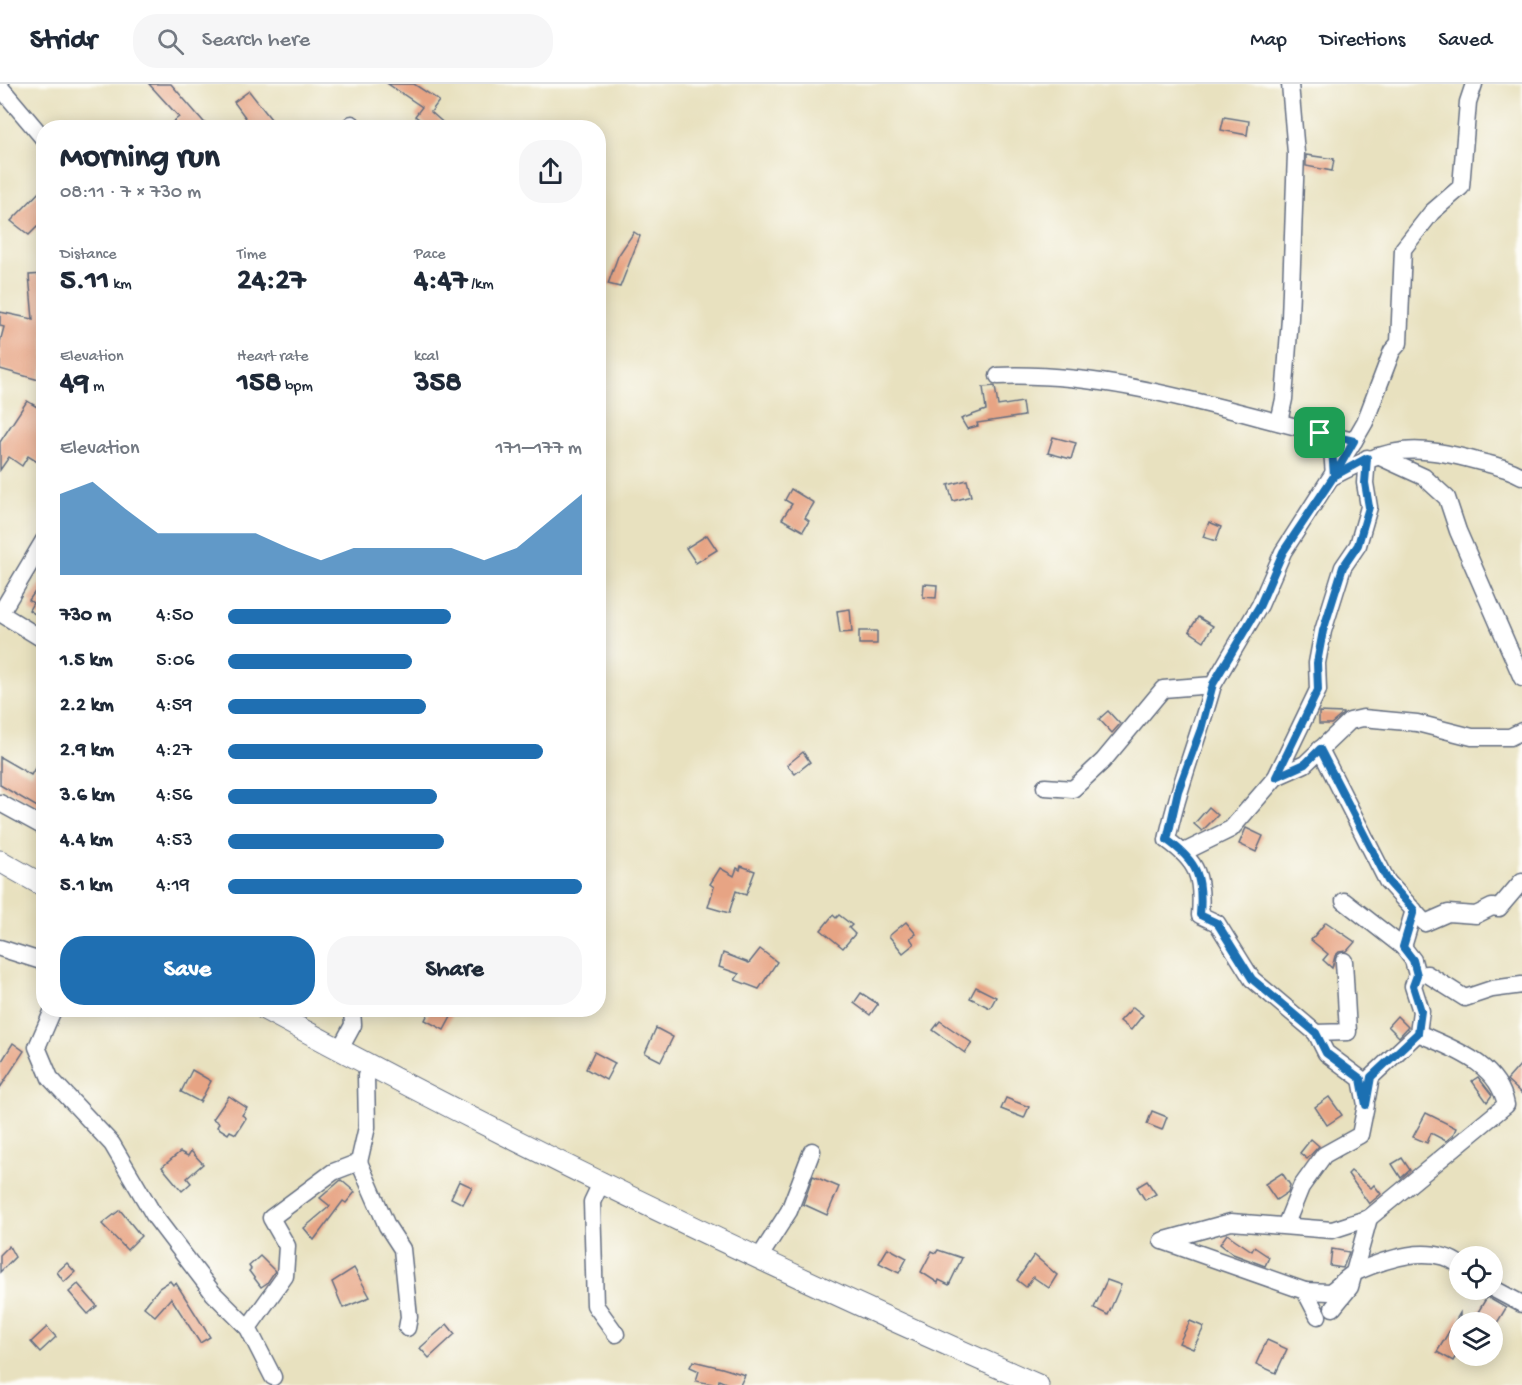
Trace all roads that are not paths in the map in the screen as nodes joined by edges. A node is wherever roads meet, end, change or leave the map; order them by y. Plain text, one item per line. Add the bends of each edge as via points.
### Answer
1 (1290, 84) edge
2 (1474, 84) edge
3 (0, 87) edge
4 (36, 130) edge
5 (998, 376) dead end
6 (1279, 422) junction
7 (1320, 433) junction
8 (1354, 441) junction
9 (1373, 457) junction
10 (1334, 476) junction
11 (1522, 476) edge
12 (36, 553) edge
13 (0, 614) edge
14 (36, 635) edge
15 (1522, 678) edge
16 (1213, 684) junction
17 (1522, 731) edge
18 (1320, 749) junction
19 (1276, 777) junction
20 (1045, 787) dead end
21 (0, 803) edge
22 (36, 823) edge
23 (1184, 852) junction
24 (0, 861) edge
25 (36, 881) edge
26 (1522, 881) edge
27 (1344, 901) dead end
28 (1414, 910) junction
29 (1403, 947) junction
30 (0, 948) edge
31 (36, 959) edge
32 (1344, 961) dead end
33 (1417, 975) junction
34 (1522, 986) edge
35 (50, 1017) edge
36 (279, 1017) edge
37 (352, 1017) edge
38 (1316, 1033) junction
39 (1418, 1033) junction
40 (340, 1049) junction
41 (372, 1065) junction
42 (1366, 1105) junction
43 (812, 1151) dead end
44 (359, 1162) junction
45 (602, 1181) junction
46 (1369, 1218) junction
47 (1286, 1224) junction
48 (759, 1258) junction
49 (1449, 1259) edge
50 (1353, 1273) junction
51 (1305, 1291) junction
52 (1503, 1294) edge
53 (1522, 1304) edge
54 (1333, 1308) dead end
55 (1318, 1316) dead end
56 (248, 1328) junction
57 (407, 1328) dead end
58 (616, 1334) dead end
59 (273, 1377) dead end
60 (1038, 1385) edge

1 - 6 street via 1296,153 1290,318
2 - 8 street via 1468,102 1461,187 1432,212 1403,249 1399,343 1392,351
3 - 4 street
5 - 6 street via 1039,374 1141,390
6 - 7 street
7 - 8 street
7 - 10 street via 1332,449
8 - 10 street
9 - 10 street
9 - 11 street via 1412,448 1445,452
9 - 15 street via 1424,477 1447,498
9 - 19 street via 1365,483 1369,507 1358,545 1343,567 1323,631 1317,663 1318,690
10 - 16 street via 1283,552 1260,605
12 - 13 street
13 - 14 street
16 - 20 street via 1163,689 1104,761 1073,789
16 - 23 street via 1178,791 1167,840
17 - 18 street via 1510,737 1472,737 1433,725 1363,718 1350,721
18 - 19 street via 1305,764
18 - 28 street via 1388,881
19 - 23 street via 1231,829
21 - 22 street
23 - 38 street via 1189,855 1202,888 1200,915 1217,923 1252,979
24 - 25 main road
26 - 28 street via 1499,908 1476,915 1448,913 1425,923
27 - 29 street
28 - 29 street
29 - 33 street via 1413,960
30 - 31 street
32 - 38 street via 1348,1032
33 - 34 street via 1427,974 1465,998 1492,989
33 - 39 street via 1413,986 1421,1011
35 - 56 street via 37,1047 50,1078 112,1144 154,1217 213,1293
36 - 40 main road
37 - 40 street via 353,1024
38 - 42 street via 1326,1053 1361,1079
39 - 42 street via 1371,1077
39 - 46 street via 1477,1060 1503,1090 1506,1105
40 - 41 main road
41 - 44 street via 366,1076 367,1127
41 - 45 main road
42 - 47 street via 1360,1134 1324,1155 1301,1187
43 - 48 street via 789,1211
44 - 56 street via 333,1172 271,1218 287,1246 285,1276
44 - 57 street via 387,1227 402,1249
45 - 48 main road
45 - 58 street via 592,1202 595,1305
46 - 47 street via 1332,1230
46 - 50 street
47 - 51 street via 1230,1222 1162,1240
48 - 60 main road
49 - 50 street via 1411,1253
50 - 51 street via 1330,1292
50 - 54 street via 1350,1287
51 - 55 street
52 - 53 street
56 - 59 street

